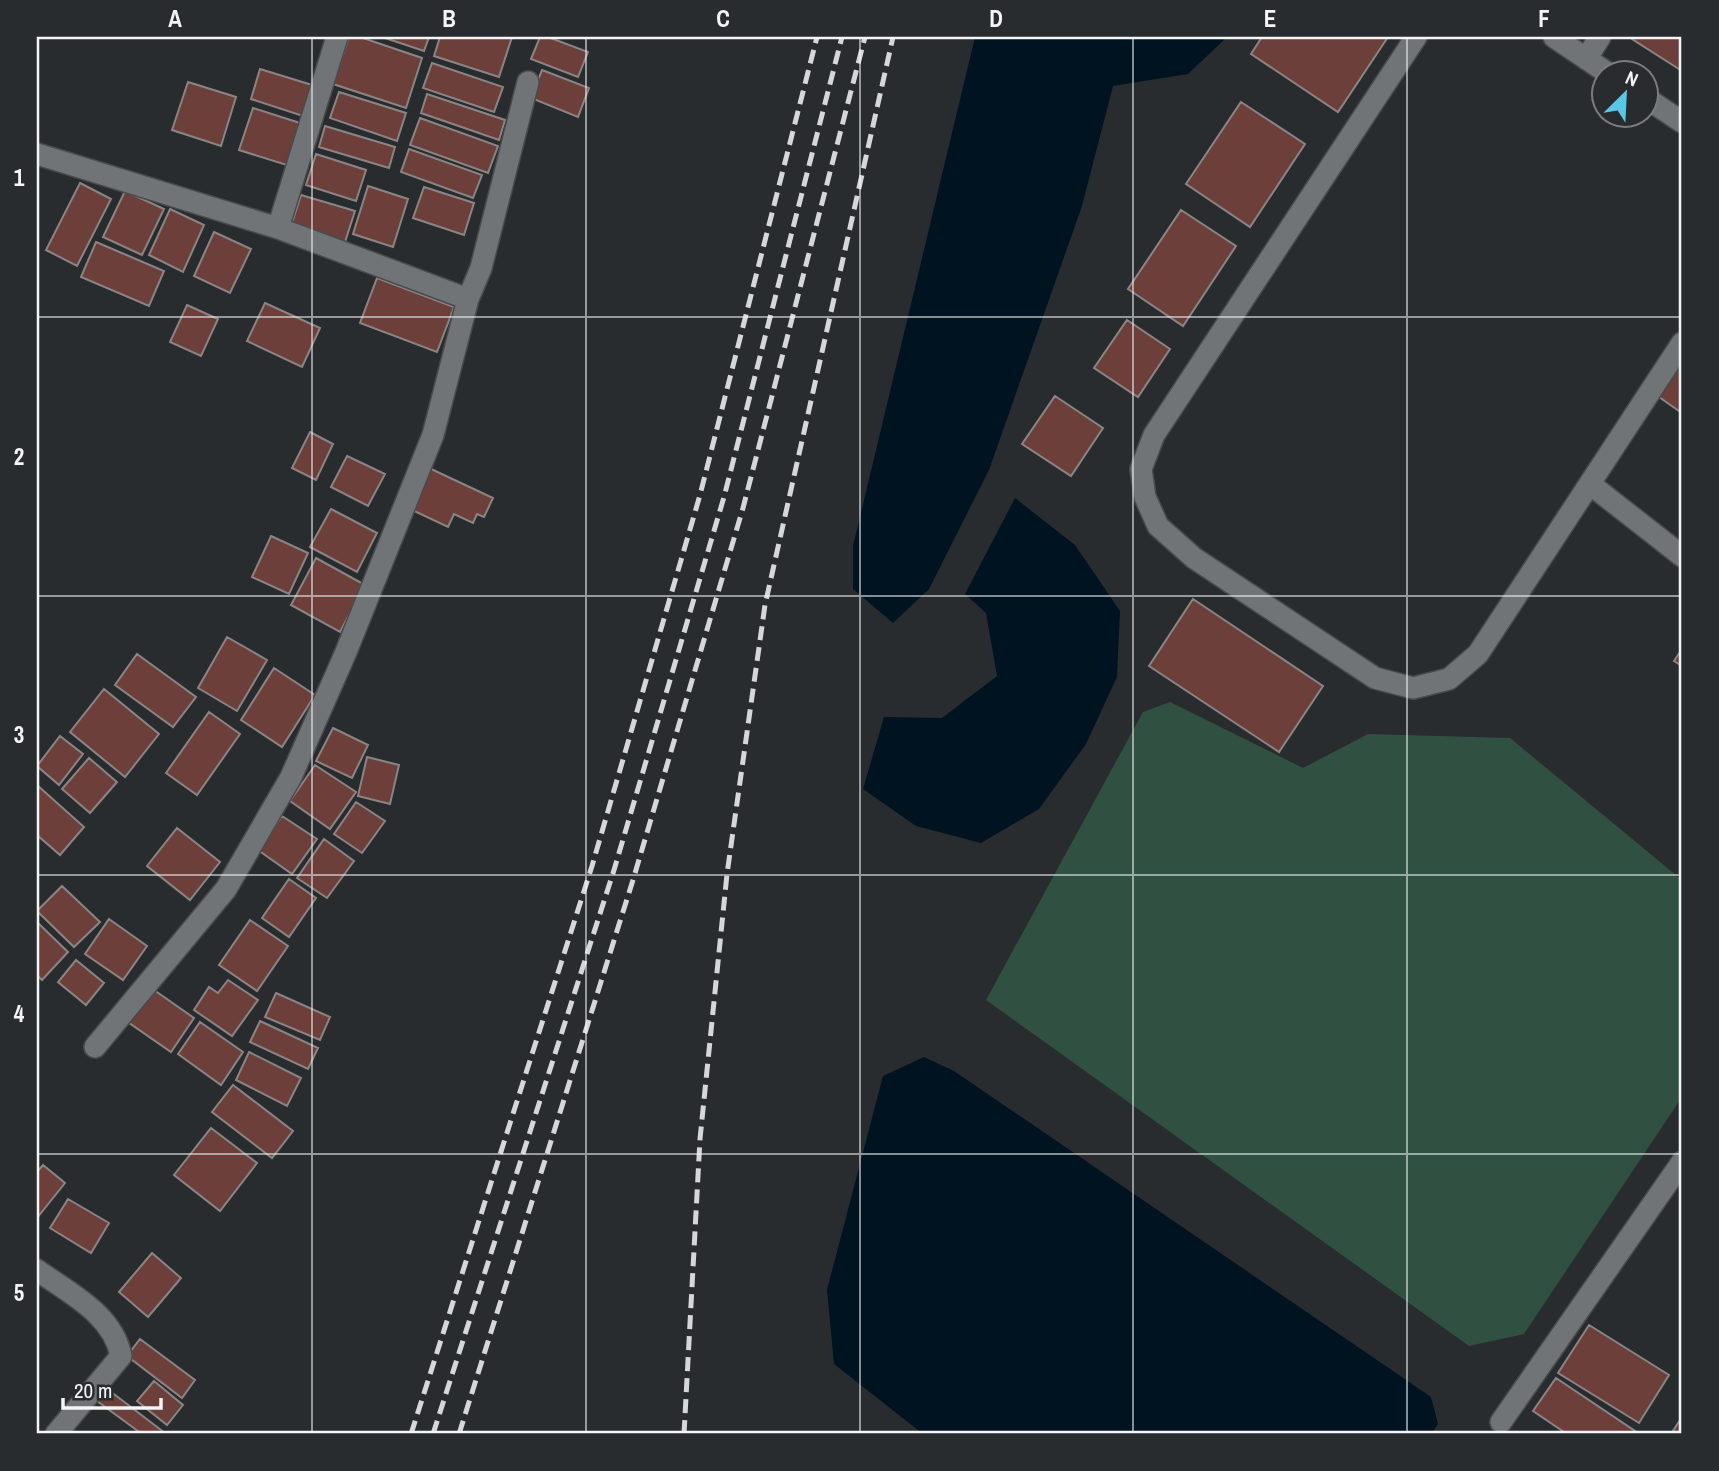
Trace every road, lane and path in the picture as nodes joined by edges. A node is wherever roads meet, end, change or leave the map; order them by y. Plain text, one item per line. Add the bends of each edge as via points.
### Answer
1 (337, 37) edge
2 (1416, 37) edge
3 (1554, 37) edge
4 (1600, 37) edge
5 (1586, 59) junction
6 (1590, 62) edge
7 (528, 82) dead end
8 (1660, 107) edge
9 (1682, 122) edge
10 (37, 154) edge
11 (278, 228) junction
12 (468, 299) junction
13 (1682, 342) edge
14 (1590, 484) junction
15 (1682, 556) edge
16 (95, 1047) dead end
17 (1682, 1162) edge
18 (37, 1270) edge
19 (1501, 1422) dead end
20 (56, 1434) edge

1 - 11 street
2 - 14 street via 1154,435 1141,469 1145,497 1158,526 1194,558 1375,678 1413,688 1449,679 1478,654
3 - 5 street
4 - 5 street
5 - 6 street
7 - 12 street via 481,268
8 - 9 street
10 - 11 street
11 - 12 street
12 - 16 street via 433,435 291,777 226,889
13 - 14 street
14 - 15 street
17 - 19 street
18 - 20 street via 101,1317 117,1336 121,1356

